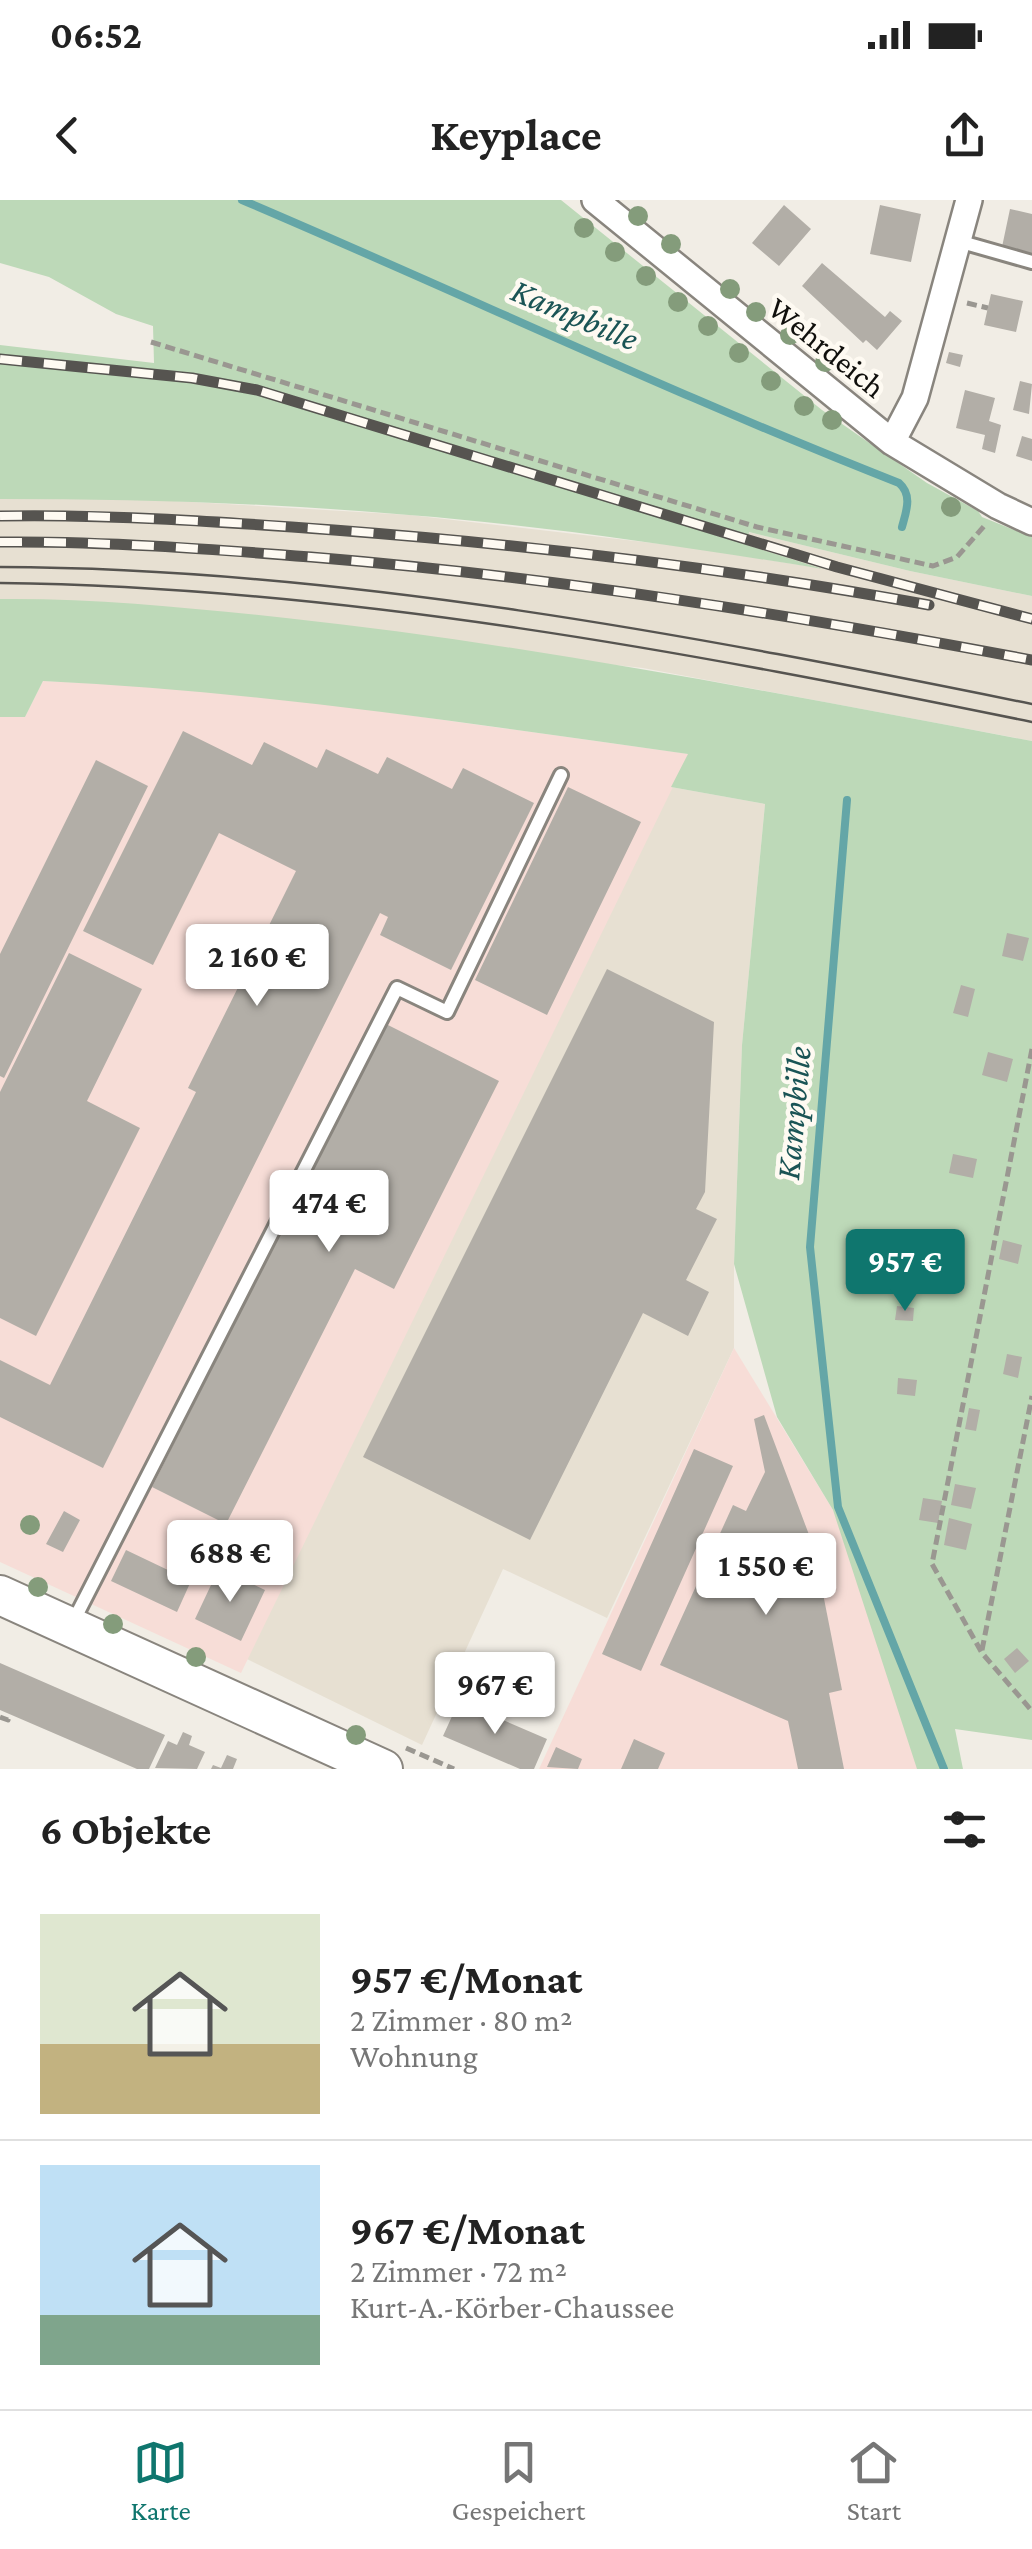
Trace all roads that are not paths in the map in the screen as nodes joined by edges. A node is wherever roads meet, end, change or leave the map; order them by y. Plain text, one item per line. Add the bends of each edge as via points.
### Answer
1 (596, 200) edge
2 (969, 200) edge
3 (958, 241) junction
4 (1032, 262) edge
5 (892, 442) junction
6 (1032, 522) edge
7 (561, 775) dead end
8 (0, 1595) edge
9 (70, 1628) junction
10 (383, 1769) edge

1 - 5 street, Wehrdeich
2 - 3 street
3 - 4 lane
3 - 5 street via 915,398
5 - 6 street, Wehrdeich
7 - 9 lane via 447,1012 397,988
8 - 9 main road
9 - 10 main road

